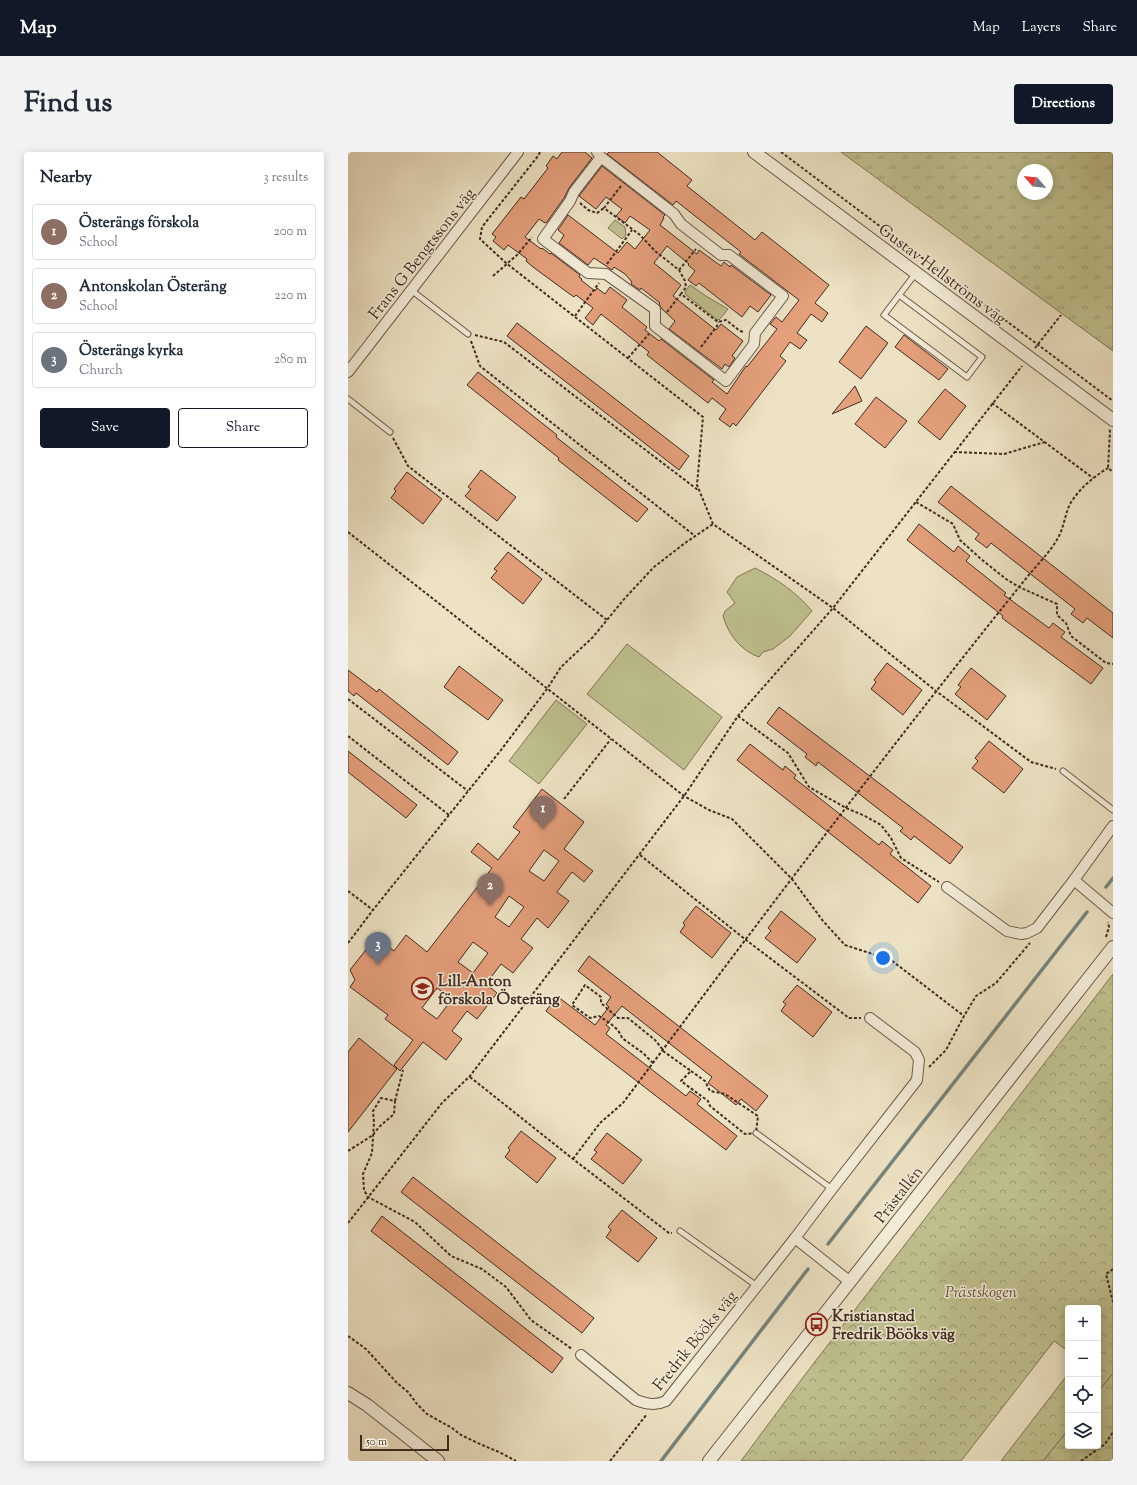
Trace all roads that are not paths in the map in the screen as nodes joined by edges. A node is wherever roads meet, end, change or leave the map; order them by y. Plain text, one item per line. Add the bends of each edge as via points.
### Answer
1 (518, 152) edge
2 (754, 152) edge
3 (599, 154) edge
4 (916, 273) junction
5 (411, 290) junction
6 (899, 295) junction
7 (468, 334) road end
8 (348, 372) edge
9 (348, 399) edge
10 (1109, 424) edge
11 (390, 432) road end
12 (1063, 771) road end
13 (1113, 810) edge
14 (1113, 826) edge
15 (1074, 880) junction
16 (947, 886) road end
17 (1111, 917) edge
18 (1109, 943) edge
19 (870, 1018) road end
20 (756, 1133) road end
21 (832, 1189) junction
22 (680, 1231) road end
23 (796, 1238) junction
24 (850, 1281) junction
25 (757, 1286) junction
26 (581, 1355) road end
27 (348, 1393) edge
28 (438, 1461) edge
29 (709, 1461) edge

1 - 5 street, Frans G Bengtssons väg
2 - 4 street, Gustav Hellströms väg
3 - 3 street via 674,214 681,224 703,241 721,254 729,255 783,296 755,333 754,344 726,381 655,326 655,310 606,274 588,273 543,238
4 - 6 lane
4 - 10 street, Gustav Hellströms väg via 1029,358
5 - 7 lane
5 - 8 street, Frans G Bengtssons väg
6 - 6 lane via 884,315 967,377 982,357
9 - 11 lane
12 - 13 lane
14 - 15 street
15 - 16 street via 1037,928 1021,934 1007,931
15 - 17 street
18 - 24 street, Prästallén
19 - 21 street, Fredrik Bööks väg via 915,1052 919,1060 917,1080
20 - 21 lane
21 - 23 street, Fredrik Bööks väg
22 - 25 lane
23 - 24 street
23 - 25 street, Fredrik Bööks väg
24 - 29 street, Prästallén
25 - 26 street, Fredrik Bööks väg via 666,1401 645,1404 636,1400
27 - 28 street

